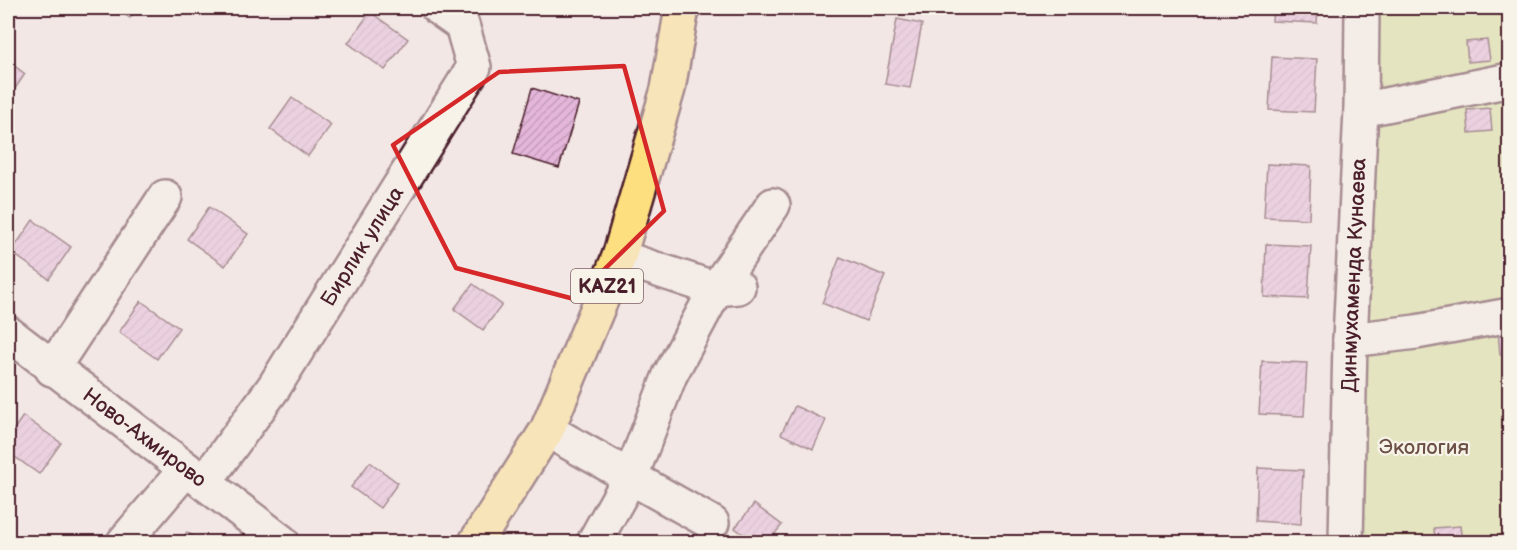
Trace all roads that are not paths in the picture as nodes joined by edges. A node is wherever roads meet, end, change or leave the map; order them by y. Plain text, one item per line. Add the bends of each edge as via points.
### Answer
1 (438, 8) edge
2 (682, 8) edge
3 (1362, 8) edge
4 (1509, 81) edge
5 (1361, 110) junction
6 (165, 197) dead end
7 (772, 205) dead end
8 (619, 257) junction
9 (730, 288) junction
10 (1509, 315) edge
11 (8, 333) edge
12 (1350, 340) junction
13 (52, 369) junction
14 (547, 430) junction
15 (195, 476) junction
16 (631, 476) junction
17 (712, 523) dead end
18 (124, 543) edge
19 (282, 543) edge
20 (476, 543) edge
21 (594, 543) edge
22 (1346, 543) edge

1 - 15 street, Бирлик улица via 462,25 474,68 274,387
2 - 8 highway, KAZ21 via 668,89
3 - 5 street, Динмухаменда Кунаева
4 - 5 street
5 - 12 street, Динмухаменда Кунаева
6 - 13 street
7 - 9 street
8 - 9 street
8 - 14 highway, KAZ21
9 - 16 street via 670,375
10 - 12 street
11 - 13 street, Ново-Ахмирово
12 - 22 street, Динмухаменда Кунаева
13 - 15 street, Ново-Ахмирово
14 - 16 street
14 - 20 highway, KAZ21
15 - 18 street, Бирлик улица
15 - 19 street, Ново-Ахмирово
16 - 17 street
16 - 21 street

